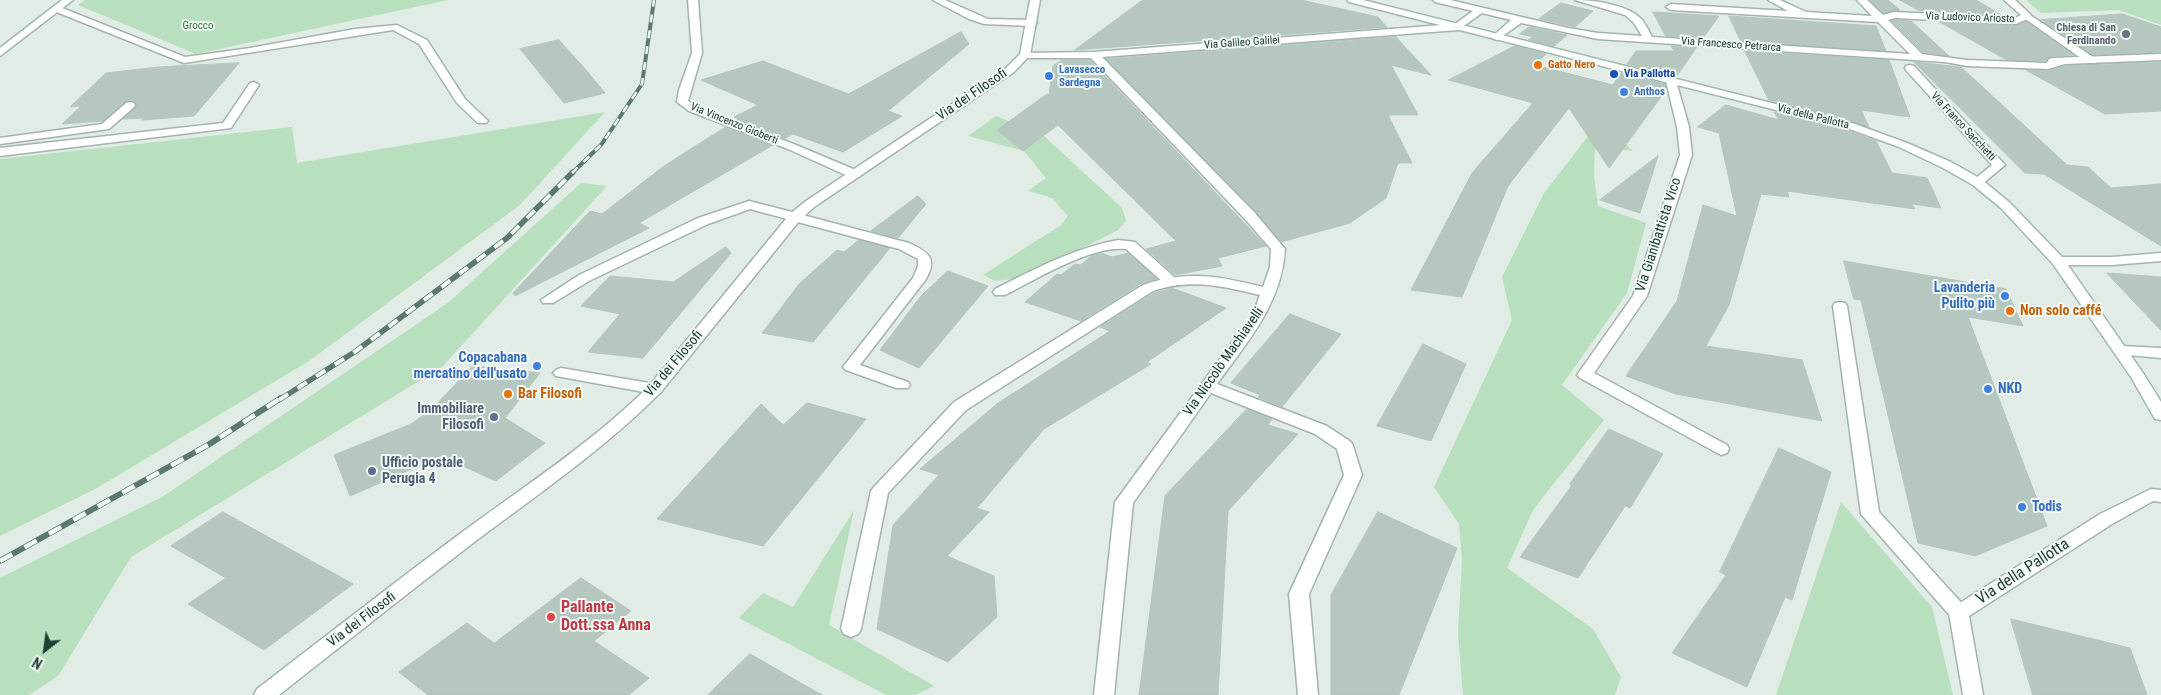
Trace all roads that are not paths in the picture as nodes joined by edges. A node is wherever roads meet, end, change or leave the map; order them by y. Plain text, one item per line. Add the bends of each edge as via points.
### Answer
1 (68, 0) edge
2 (693, 0) edge
3 (938, 0) edge
4 (1035, 0) edge
5 (1352, 0) edge
6 (1438, 0) edge
7 (1580, 0) edge
8 (1773, 0) edge
9 (1862, 0) edge
10 (1998, 0) edge
11 (2012, 3) edge
12 (1670, 8) dead end
13 (57, 9) junction
14 (1481, 10) junction
15 (1804, 15) junction
16 (2026, 16) junction
17 (1519, 19) junction
18 (1880, 19) junction
19 (1032, 23) junction
20 (1458, 27) junction
21 (1498, 37) junction
22 (1649, 40) junction
23 (0, 53) edge
24 (1094, 54) junction
25 (1025, 56) junction
26 (2161, 57) edge
27 (1920, 58) junction
28 (2092, 62) junction
29 (1910, 68) dead end
30 (1671, 81) junction
31 (254, 85) dead end
32 (130, 104) dead end
33 (482, 121) dead end
34 (0, 141) edge
35 (0, 152) edge
36 (854, 174) junction
37 (1977, 182) junction
38 (795, 217) junction
39 (2161, 257) edge
40 (2058, 260) junction
41 (1169, 280) junction
42 (1000, 292) dead end
43 (1268, 293) junction
44 (548, 300) dead end
45 (1840, 306) dead end
46 (2121, 351) junction
47 (2161, 353) edge
48 (561, 373) dead end
49 (902, 385) dead end
50 (1208, 386) junction
51 (655, 389) junction
52 (2161, 415) edge
53 (1721, 448) dead end
54 (2161, 496) edge
55 (1959, 613) junction
56 (851, 629) dead end
57 (264, 695) edge
58 (1104, 695) edge
59 (1308, 695) edge
60 (1973, 695) edge

1 - 13 street
2 - 36 street, Via Vincenzo Gioberti via 696,53 682,102
3 - 19 street via 987,22
4 - 19 street
5 - 20 street, Via della Pallotta
6 - 14 street, Via Francesco Petrarca
7 - 22 street via 1628,13 1638,21
8 - 15 street
9 - 18 street
10 - 11 street, Via Ludovico Ariosto
11 - 16 street, Via Ludovico Ariosto
12 - 15 street, Via Ludovico Ariosto
13 - 23 street
13 - 33 street via 184,60 394,27 423,42 461,101
14 - 17 street, Via Francesco Petrarca
14 - 20 street
15 - 18 street, Via Ludovico Ariosto
16 - 18 street, Via Ludovico Ariosto via 2016,21 1894,15
16 - 28 street
17 - 21 street
17 - 22 street, Via Francesco Petrarca via 1584,34
18 - 27 street
19 - 25 street
20 - 21 street, Via della Pallotta
20 - 24 street, Via Galileo Galilei
21 - 30 street, Via della Pallotta
22 - 27 street, Via Francesco Petrarca
24 - 25 street, Via Galileo Galilei
24 - 43 street, Via Niccolò Machiavelli via 1278,249 1277,267
25 - 36 street, Via dei Filosofi via 1010,70
26 - 28 street, Via Francesco Petrarca
27 - 28 street, Via Francesco Petrarca via 2048,66 2061,62
29 - 37 street, Via Franco Sacchetti via 1999,165
30 - 37 street, Via della Pallotta via 1851,126 1912,149
30 - 53 street, Via Gianibattista Vico via 1683,127 1686,155 1640,296 1585,375
31 - 35 street via 227,126
32 - 34 street via 106,127
36 - 38 street, Via dei Filosofi
37 - 40 street, Via della Pallotta via 2005,205
38 - 44 street via 749,205 703,221 584,278
38 - 49 street via 904,246 919,251 925,259 925,269 919,278 851,367
38 - 51 street, Via dei Filosofi
39 - 40 street via 2112,262
40 - 46 street, Via della Pallotta
41 - 42 street via 1130,244 1124,243 1089,250
41 - 43 street via 1198,277
41 - 56 street via 1148,288 960,406 880,491
43 - 50 street, Via Niccolò Machiavelli via 1260,314
45 - 55 street via 1870,514
46 - 47 street
46 - 52 street, Via della Pallotta
48 - 51 street
50 - 58 street, Via Niccolò Machiavelli via 1124,502
50 - 59 street via 1321,430 1345,446 1353,475 1300,594
51 - 57 street, Via dei Filosofi via 599,440
54 - 55 street, Via della Pallotta via 2151,495 2106,519
55 - 60 street

